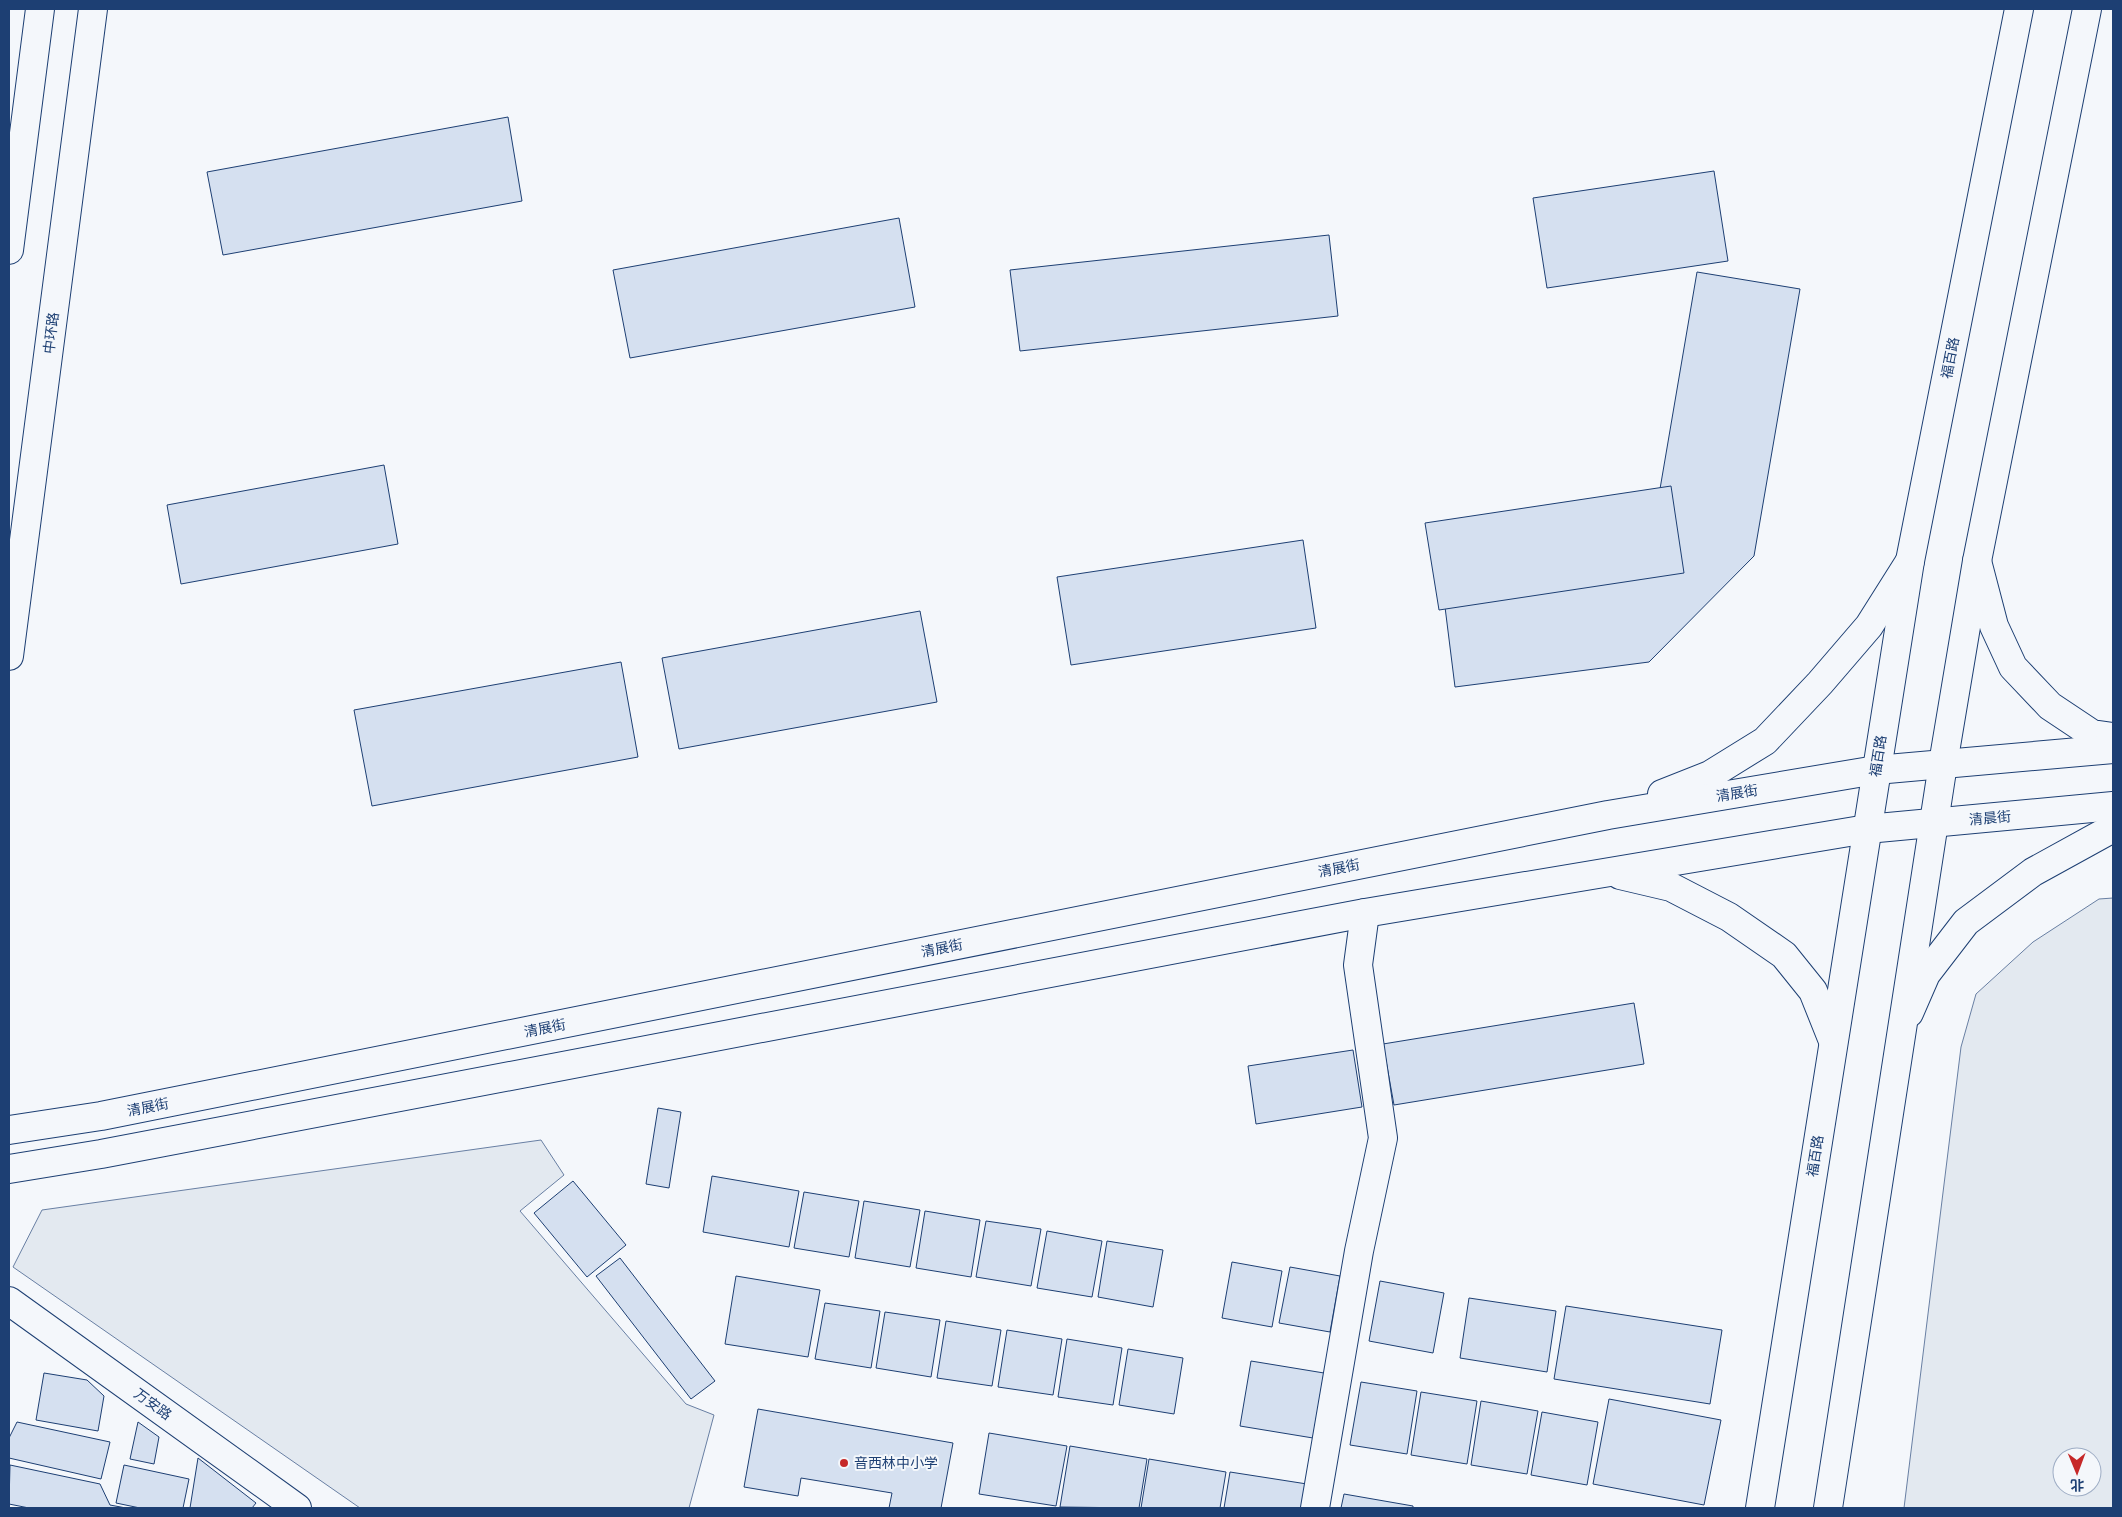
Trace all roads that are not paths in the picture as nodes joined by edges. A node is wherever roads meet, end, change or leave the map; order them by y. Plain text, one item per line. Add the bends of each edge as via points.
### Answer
1 (40, 9) edge
2 (93, 9) edge
3 (2019, 9) edge
4 (2087, 9) edge
5 (9, 250) edge
6 (1910, 561) junction
7 (1977, 561) junction
8 (9, 656) edge
9 (2113, 737) edge
10 (2113, 749) edge
11 (1943, 764) junction
12 (1876, 770) junction
13 (2113, 806) edge
14 (1608, 815) junction
15 (1935, 823) junction
16 (2113, 828) edge
17 (1867, 829) junction
18 (1607, 872) junction
19 (1365, 913) junction
20 (1903, 1025) junction
21 (1833, 1041) junction
22 (9, 1130) edge
23 (9, 1169) edge
24 (9, 1301) edge
25 (297, 1508) edge
26 (1315, 1508) edge
27 (1760, 1508) edge
28 (1828, 1508) edge

1 - 5 street
2 - 8 street, 中环路
3 - 6 street, 福百路
4 - 7 street
6 - 12 street, 福百路
6 - 14 street via 1869,626 1766,741 1710,776
7 - 9 street via 1994,626 2013,667 2050,706 2092,734
7 - 11 street
10 - 11 street
11 - 12 street
11 - 15 street
12 - 14 street, 清展街
12 - 17 street, 福百路
13 - 15 street, 清晨街
14 - 22 street, 清展街 via 111,1114
15 - 17 street, 清晨街
15 - 20 street
16 - 20 street via 2033,872 1966,922 1926,974
17 - 18 street
17 - 21 street, 福百路
18 - 19 street
18 - 21 street via 1671,887 1728,917 1784,955 1813,991
19 - 23 street
19 - 26 street via 1358,965 1383,1138 1359,1252
20 - 28 street
21 - 27 street, 福百路
24 - 25 street, 万安路

